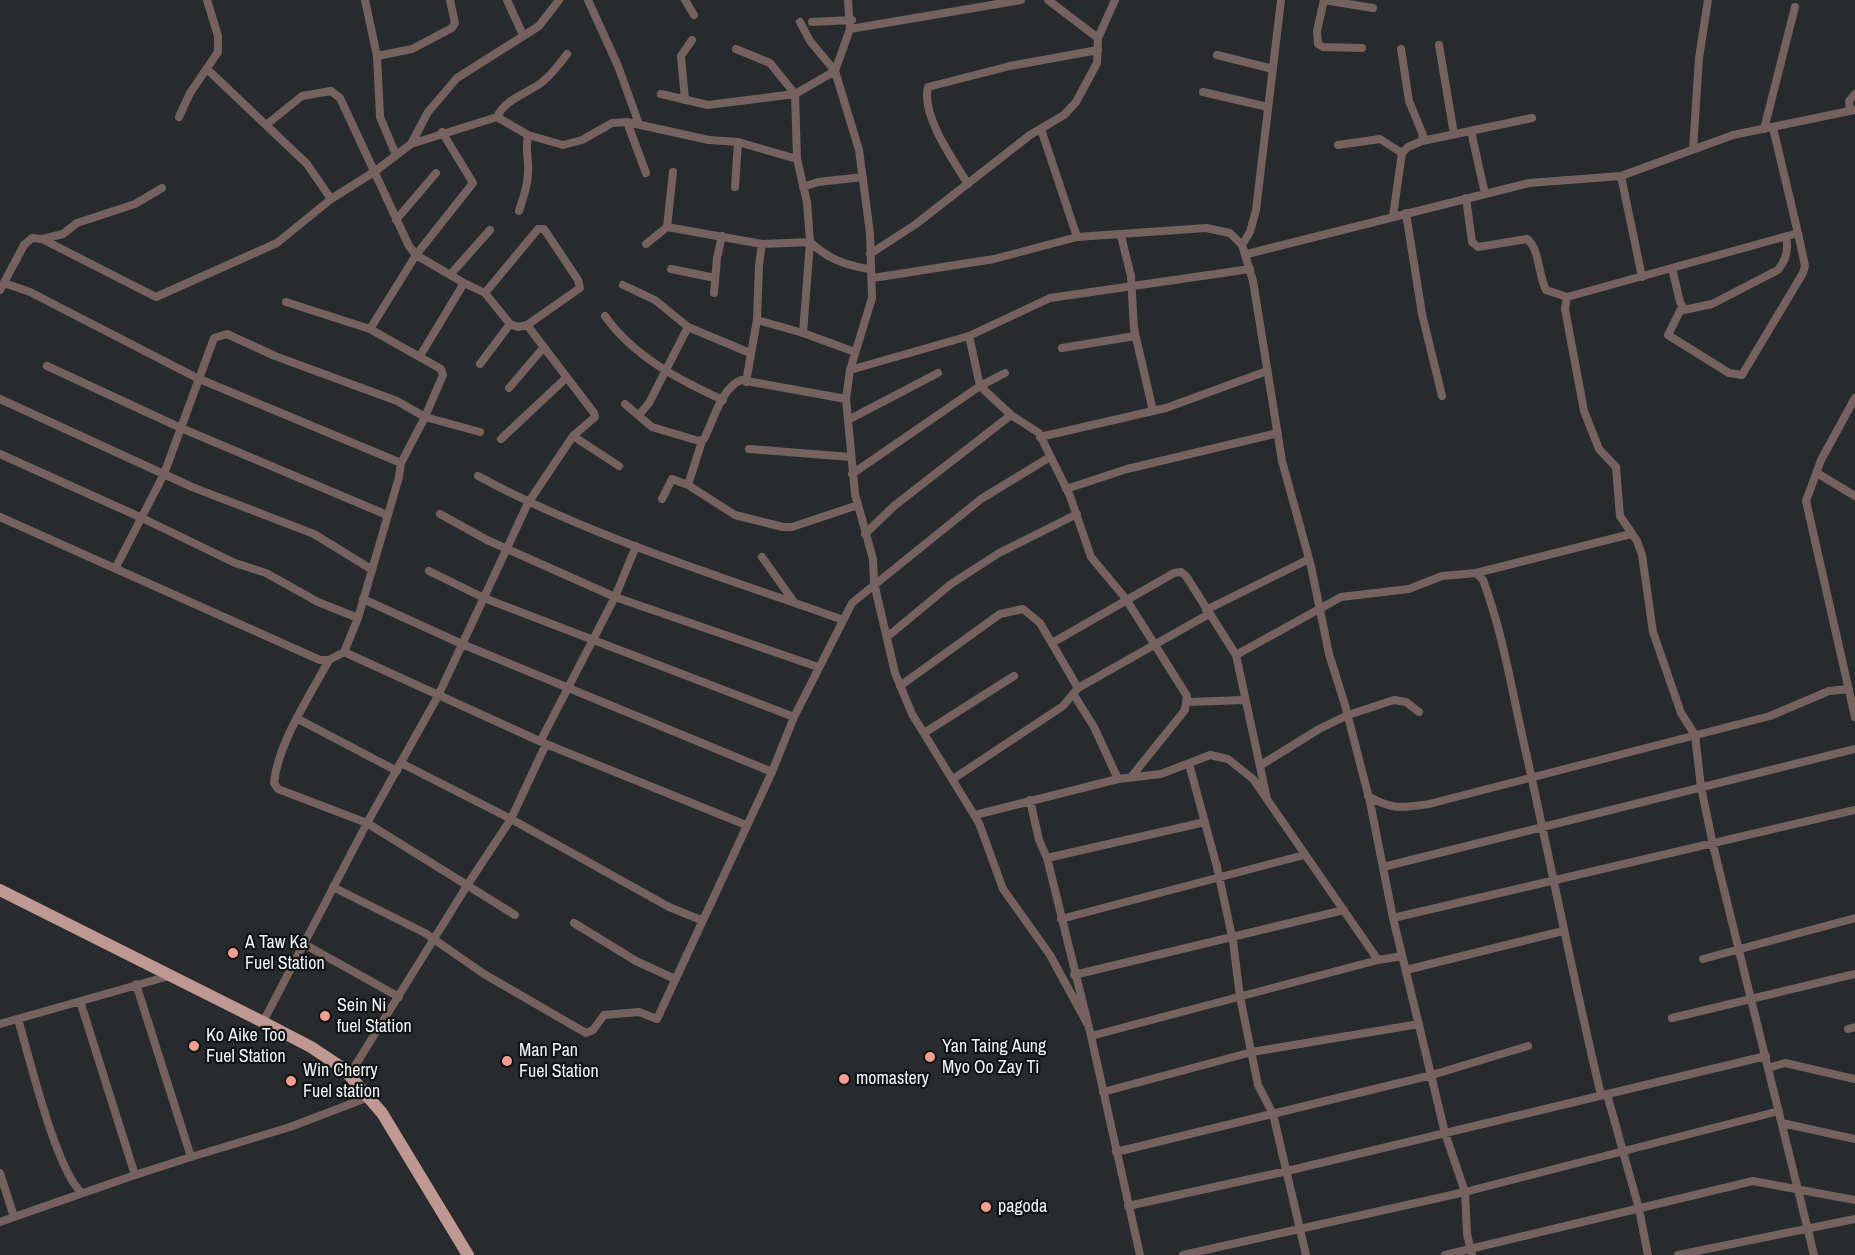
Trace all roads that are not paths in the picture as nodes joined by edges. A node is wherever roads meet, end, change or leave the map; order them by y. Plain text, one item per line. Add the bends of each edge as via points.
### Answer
1 (207, 0) edge
2 (365, 0) edge
3 (450, 0) edge
4 (507, 0) edge
5 (559, 0) edge
6 (588, 0) edge
7 (685, 0) edge
8 (1021, 0) edge
9 (1048, 0) edge
10 (1115, 0) edge
11 (1281, 0) edge
12 (1324, 0) edge
13 (1708, 0) edge
14 (849, 1) edge
15 (1795, 7) dead end
16 (1373, 8) dead end
17 (694, 15) dead end
18 (800, 22) dead end
19 (812, 22) dead end
20 (851, 24) junction
21 (523, 35) junction
22 (1098, 38) junction
23 (692, 40) dead end
24 (1439, 45) dead end
25 (1362, 48) dead end
26 (736, 49) dead end
27 (1401, 49) dead end
28 (1098, 50) junction
29 (567, 54) dead end
30 (1217, 55) dead end
31 (377, 56) junction
32 (208, 69) junction
33 (1273, 69) junction
34 (835, 71) junction
35 (1203, 92) dead end
36 (661, 94) dead end
37 (795, 94) junction
38 (1855, 94) edge
39 (685, 100) junction
40 (1268, 107) junction
41 (1852, 110) edge
42 (178, 117) dead end
43 (497, 117) junction
44 (1532, 118) dead end
45 (627, 122) junction
46 (639, 124) junction
47 (266, 125) junction
48 (1769, 128) junction
49 (1041, 129) junction
50 (1472, 130) junction
51 (442, 132) junction
52 (1454, 134) junction
53 (528, 135) junction
54 (1422, 141) junction
55 (738, 142) junction
56 (411, 144) junction
57 (1338, 145) dead end
58 (1693, 149) junction
59 (1402, 153) junction
60 (396, 155) junction
61 (797, 159) junction
62 (374, 172) junction
63 (673, 172) dead end
64 (436, 173) dead end
65 (646, 173) dead end
66 (1622, 176) junction
67 (863, 177) junction
68 (968, 184) junction
69 (735, 187) dead end
70 (803, 187) junction
71 (162, 188) dead end
72 (1485, 194) junction
73 (1466, 198) junction
74 (331, 199) junction
75 (519, 211) dead end
76 (1406, 213) junction
77 (1393, 216) junction
78 (396, 220) junction
79 (667, 226) junction
80 (490, 230) dead end
81 (1798, 233) junction
82 (722, 236) junction
83 (1121, 236) junction
84 (1077, 237) junction
85 (1786, 238) junction
86 (42, 239) junction
87 (810, 242) junction
88 (646, 244) dead end
89 (762, 244) junction
90 (1242, 245) junction
91 (870, 254) junction
92 (1247, 254) junction
93 (416, 255) junction
94 (1672, 268) junction
95 (671, 269) dead end
96 (869, 269) junction
97 (1250, 269) junction
98 (450, 276) junction
99 (1642, 277) junction
100 (715, 278) junction
101 (873, 278) junction
102 (464, 283) junction
103 (623, 285) dead end
104 (2, 286) edge
105 (1132, 286) junction
106 (485, 293) junction
107 (714, 293) dead end
108 (1567, 297) junction
109 (286, 302) dead end
110 (1682, 307) junction
111 (605, 316) dead end
112 (757, 320) junction
113 (510, 324) junction
114 (527, 326) junction
115 (688, 327) junction
116 (370, 329) junction
117 (803, 333) junction
118 (969, 336) junction
119 (1136, 336) junction
120 (544, 347) junction
121 (1062, 348) dead end
122 (855, 352) junction
123 (750, 353) junction
124 (420, 356) junction
125 (480, 364) dead end
126 (47, 366) dead end
127 (665, 370) junction
128 (850, 370) junction
129 (1268, 371) junction
130 (938, 373) dead end
131 (1005, 373) dead end
132 (197, 378) junction
133 (566, 378) junction
134 (746, 382) junction
135 (980, 386) junction
136 (508, 388) dead end
137 (1442, 396) dead end
138 (1855, 398) edge
139 (0, 399) edge
140 (846, 399) junction
141 (723, 400) junction
142 (625, 404) dead end
143 (1153, 411) junction
144 (639, 415) junction
145 (1011, 415) junction
146 (425, 417) junction
147 (848, 420) junction
148 (181, 428) junction
149 (480, 432) dead end
150 (1278, 433) junction
151 (573, 436) junction
152 (1041, 437) junction
153 (501, 439) dead end
154 (702, 441) junction
155 (749, 449) dead end
156 (0, 454) edge
157 (851, 457) junction
158 (1050, 457) junction
159 (401, 463) junction
160 (619, 466) dead end
161 (1817, 473) junction
162 (164, 474) junction
163 (852, 474) junction
164 (478, 476) dead end
165 (688, 485) junction
166 (1066, 489) junction
167 (1855, 496) edge
168 (662, 499) dead end
169 (528, 503) junction
170 (858, 505) junction
171 (440, 514) dead end
172 (1077, 514) junction
173 (387, 515) junction
174 (0, 517) edge
175 (142, 518) junction
176 (865, 534) junction
177 (1631, 534) junction
178 (636, 546) junction
179 (508, 549) junction
180 (762, 557) dead end
181 (1309, 559) junction
182 (116, 567) junction
183 (371, 569) junction
184 (429, 571) dead end
185 (1476, 573) junction
186 (874, 583) junction
187 (615, 597) junction
188 (484, 598) junction
189 (363, 599) junction
190 (1126, 599) junction
191 (794, 603) junction
192 (1319, 610) junction
193 (1208, 612) junction
194 (358, 618) junction
195 (843, 620) junction
196 (886, 637) junction
197 (593, 639) junction
198 (1052, 643) junction
199 (1154, 643) junction
200 (462, 644) junction
201 (344, 652) junction
202 (1236, 655) junction
203 (329, 660) junction
204 (818, 667) junction
205 (1014, 676) dead end
206 (900, 686) junction
207 (568, 687) junction
208 (1849, 689) junction
209 (1076, 692) junction
210 (438, 696) junction
211 (1245, 700) junction
212 (1853, 701) edge
213 (1188, 702) junction
214 (1419, 712) dead end
215 (1348, 715) junction
216 (794, 717) junction
217 (1855, 717) edge
218 (298, 718) junction
219 (924, 733) junction
220 (1695, 735) junction
221 (544, 742) junction
222 (1855, 749) edge
223 (1189, 764) junction
224 (1261, 765) junction
225 (399, 767) junction
226 (772, 772) junction
227 (1131, 777) junction
228 (1532, 777) junction
229 (953, 778) junction
230 (1118, 779) junction
231 (1701, 787) junction
232 (1368, 796) junction
233 (1030, 800) junction
234 (1268, 802) junction
235 (1855, 810) edge
236 (975, 815) junction
237 (511, 819) junction
238 (1205, 822) junction
239 (367, 824) junction
240 (746, 825) junction
241 (1544, 828) junction
242 (1713, 845) junction
243 (1304, 855) junction
244 (1047, 858) junction
245 (1383, 867) junction
246 (1219, 877) junction
247 (1554, 880) junction
248 (468, 884) junction
249 (333, 886) junction
250 (0, 890) edge
251 (1344, 910) junction
252 (515, 915) dead end
253 (1393, 918) junction
254 (1855, 918) edge
255 (1060, 919) junction
256 (701, 921) junction
257 (574, 923) dead end
258 (1563, 931) junction
259 (1232, 937) junction
260 (435, 940) junction
261 (304, 944) junction
262 (1739, 949) junction
263 (1402, 956) junction
264 (1703, 959) dead end
265 (1378, 960) junction
266 (1406, 970) junction
267 (1855, 974) edge
268 (1074, 975) junction
269 (169, 976) junction
270 (675, 979) junction
271 (136, 984) junction
272 (399, 997) junction
273 (1240, 997) junction
274 (1752, 998) junction
275 (80, 1000) junction
276 (1672, 1018) dead end
277 (18, 1019) junction
278 (263, 1022) junction
279 (1087, 1023) junction
280 (0, 1024) edge
281 (1419, 1024) junction
282 (1091, 1036) junction
283 (1528, 1046) dead end
284 (1251, 1052) junction
285 (1766, 1056) junction
286 (1768, 1068) junction
287 (350, 1074) junction
288 (1432, 1076) junction
289 (1855, 1079) edge
290 (1103, 1092) junction
291 (1604, 1095) junction
292 (369, 1097) junction
293 (1779, 1111) junction
294 (1273, 1114) junction
295 (1782, 1123) junction
296 (1445, 1133) junction
297 (1855, 1139) edge
298 (1623, 1150) junction
299 (1116, 1152) junction
300 (191, 1157) junction
301 (1287, 1172) junction
302 (0, 1173) edge
303 (135, 1175) junction
304 (1798, 1191) junction
305 (1465, 1192) junction
306 (82, 1193) junction
307 (1855, 1200) edge
308 (1128, 1206) junction
309 (1639, 1209) junction
310 (14, 1217) junction
311 (1855, 1219) edge
312 (0, 1222) edge
313 (1300, 1229) junction
314 (1808, 1229) junction
315 (1472, 1252) edge
316 (468, 1255) edge
317 (1140, 1255) edge
318 (1183, 1255) edge
319 (1306, 1255) edge
320 (1445, 1255) edge
321 (1648, 1255) edge
322 (1678, 1255) edge
323 (1814, 1255) edge

1 - 32 street via 219,36 218,52
2 - 31 street
3 - 31 street via 455,23 452,28 412,49
4 - 21 street
5 - 21 street via 539,26
6 - 46 street
7 - 17 street
8 - 20 street
9 - 22 street
10 - 22 street
11 - 33 street
12 - 16 street
12 - 25 street via 1318,44
13 - 58 street via 1699,58
14 - 20 street
15 - 48 street
18 - 34 street via 810,42
19 - 20 street
20 - 34 street
21 - 56 street via 457,78 428,112
22 - 28 street
23 - 39 street via 681,56
24 - 52 street
26 - 37 street via 771,63
27 - 54 street via 1409,101
28 - 49 street via 1097,63 1076,102 1064,116
28 - 68 street via 928,87 940,140
29 - 43 street via 540,84 509,102
30 - 33 street
31 - 60 street via 380,117
32 - 42 street
32 - 47 street
33 - 40 street
34 - 37 street
34 - 67 street via 859,150
35 - 40 street
36 - 39 street
37 - 39 street via 708,105
37 - 61 street
38 - 41 street via 1849,101
40 - 90 street via 1256,210
41 - 48 street
43 - 51 street
43 - 53 street
44 - 50 street
45 - 46 street
45 - 53 street via 612,123 582,140 563,145
45 - 65 street
46 - 55 street via 709,140
47 - 62 street via 302,96 331,91 340,98
47 - 74 street via 307,164
48 - 58 street
48 - 81 street
49 - 68 street
49 - 84 street
50 - 52 street
50 - 72 street
51 - 56 street
51 - 93 street via 473,183
52 - 54 street
53 - 75 street via 525,151 529,170
54 - 59 street
55 - 61 street
55 - 69 street
56 - 60 street
57 - 59 street via 1380,139
58 - 66 street
59 - 77 street
60 - 62 street
61 - 70 street
62 - 74 street
62 - 78 street
63 - 79 street
64 - 78 street
66 - 72 street via 1529,183
66 - 99 street
67 - 70 street
67 - 91 street
68 - 91 street
70 - 87 street
71 - 86 street via 135,204
72 - 73 street
73 - 76 street
73 - 108 street via 1472,242 1478,247 1527,239 1533,243 1546,290
74 - 86 street via 277,243 156,297
76 - 77 street
76 - 137 street via 1422,314
77 - 92 street
78 - 93 street
79 - 82 street
79 - 88 street
80 - 98 street
81 - 85 street
81 - 110 street via 1803,273 1742,375 1729,373 1668,335
82 - 89 street
82 - 100 street
83 - 84 street
83 - 90 street via 1206,228 1230,233
83 - 105 street
84 - 101 street via 994,259
85 - 94 street
85 - 110 street via 1784,262 1778,270 1712,304
86 - 104 street via 32,238 24,246
87 - 89 street
87 - 96 street via 823,254 844,264
87 - 117 street
89 - 112 street
90 - 92 street
91 - 96 street
92 - 97 street
93 - 98 street
93 - 116 street
94 - 99 street
94 - 110 street
95 - 100 street
96 - 101 street
97 - 105 street
97 - 129 street
98 - 102 street
99 - 108 street
100 - 107 street
101 - 122 street via 872,298
102 - 106 street
102 - 124 street
103 - 115 street via 655,300
104 - 132 street via 30,292
105 - 118 street via 1050,298
105 - 119 street
106 - 113 street
106 - 114 street via 538,229 544,229 580,288
108 - 177 street via 1565,309 1584,411 1599,449 1616,467 1620,516
109 - 116 street
111 - 127 street via 632,345
112 - 117 street
112 - 123 street
113 - 114 street
113 - 125 street
114 - 120 street
115 - 123 street
115 - 127 street
116 - 124 street
117 - 122 street
118 - 128 street
118 - 135 street
119 - 121 street
119 - 143 street
120 - 133 street
120 - 136 street
122 - 128 street
123 - 134 street
124 - 146 street via 441,369 443,375
126 - 148 street
127 - 141 street
127 - 144 street
128 - 140 street
129 - 143 street
129 - 150 street
130 - 147 street
131 - 135 street
132 - 146 street via 214,338 227,334 397,401
132 - 148 street
132 - 159 street
133 - 151 street via 595,417
133 - 153 street
134 - 140 street
134 - 141 street via 734,383
135 - 145 street
135 - 163 street
138 - 161 street
139 - 162 street
140 - 147 street
141 - 154 street
142 - 144 street
143 - 152 street
144 - 154 street via 652,427
145 - 152 street
145 - 176 street via 894,506
146 - 149 street
146 - 159 street
147 - 157 street
148 - 162 street
148 - 173 street
150 - 166 street via 1127,469
150 - 181 street
151 - 160 street
151 - 169 street
152 - 158 street
154 - 165 street
155 - 157 street
156 - 175 street
157 - 163 street
158 - 166 street
158 - 186 street via 981,499
159 - 173 street
161 - 167 street
161 - 208 street via 1806,501
162 - 175 street
162 - 183 street via 314,534
163 - 170 street
164 - 169 street
165 - 168 street via 672,479
165 - 170 street via 735,515 783,526 792,527
166 - 172 street
169 - 178 street
169 - 179 street
170 - 176 street
171 - 179 street
172 - 190 street via 1092,557
172 - 196 street via 980,565
173 - 183 street
174 - 182 street
175 - 182 street
175 - 194 street
176 - 186 street via 873,559
177 - 185 street
177 - 220 street via 1641,555 1653,632 1681,713
178 - 187 street
178 - 191 street
179 - 187 street
179 - 188 street
180 - 191 street
181 - 192 street
181 - 193 street
182 - 203 street via 320,660
183 - 189 street
184 - 188 street
185 - 192 street via 1442,576 1408,589 1356,593
185 - 228 street via 1489,596
186 - 195 street via 852,603
186 - 196 street
187 - 197 street
187 - 204 street
188 - 197 street
188 - 200 street
189 - 194 street
189 - 200 street
190 - 193 street via 1180,572
190 - 198 street
190 - 199 street
191 - 195 street
192 - 202 street
192 - 215 street
193 - 199 street
193 - 202 street
194 - 201 street
195 - 204 street
196 - 206 street
197 - 207 street
197 - 216 street
198 - 206 street via 1040,623 1023,609 1010,611 1000,614
198 - 209 street
199 - 209 street
199 - 213 street
200 - 207 street
200 - 210 street
201 - 203 street
201 - 210 street
202 - 211 street
203 - 218 street
204 - 216 street
205 - 219 street
206 - 219 street
207 - 221 street
207 - 226 street
208 - 212 street
208 - 220 street via 1829,691 1770,716
209 - 229 street via 1063,706
209 - 230 street
210 - 221 street
210 - 225 street
211 - 213 street
211 - 224 street
212 - 217 street
213 - 227 street
214 - 215 street via 1406,702 1394,700
215 - 224 street
215 - 232 street
216 - 226 street
218 - 225 street
218 - 239 street via 274,783 278,789
219 - 229 street
220 - 228 street
220 - 231 street
221 - 237 street
221 - 240 street
222 - 231 street
223 - 227 street via 1161,774
223 - 234 street via 1210,755 1228,759 1252,779
223 - 238 street
224 - 234 street
225 - 237 street
225 - 239 street
226 - 240 street
227 - 230 street
228 - 232 street via 1402,808 1385,806
228 - 241 street
229 - 236 street
230 - 233 street
231 - 241 street
231 - 242 street
232 - 245 street
233 - 236 street
233 - 244 street
234 - 243 street
235 - 242 street
236 - 279 street via 1003,889 1050,955
237 - 248 street
237 - 256 street
238 - 244 street
238 - 246 street
239 - 248 street
239 - 249 street
240 - 256 street
241 - 245 street
241 - 247 street
242 - 247 street
242 - 262 street
243 - 246 street
243 - 251 street
244 - 255 street
245 - 253 street
246 - 255 street
246 - 259 street
247 - 253 street
247 - 258 street
248 - 252 street
248 - 260 street
249 - 260 street
249 - 261 street
250 - 269 main road
251 - 259 street
251 - 265 street
253 - 263 street
254 - 262 street
255 - 268 street
256 - 270 street
257 - 270 street via 636,961
258 - 266 street
258 - 291 street
259 - 268 street
259 - 273 street
260 - 270 street via 484,974 586,1033 604,1015 639,1012 657,1019
260 - 272 street
261 - 272 street
261 - 278 street
262 - 264 street
262 - 274 street
263 - 265 street
263 - 266 street
265 - 273 street
266 - 281 street
267 - 274 street
268 - 279 street
269 - 271 street
269 - 278 main road
271 - 275 street
271 - 300 street
272 - 287 street
273 - 282 street
273 - 284 street
274 - 276 street
274 - 285 street
275 - 277 street
275 - 303 street
277 - 280 street
277 - 306 street via 59,1152 75,1187
278 - 287 main road via 330,1058
279 - 282 street
281 - 284 street
281 - 288 street
282 - 290 street
283 - 288 street
284 - 290 street
284 - 294 street via 1258,1085
285 - 286 street
285 - 291 street
286 - 289 street via 1785,1063
286 - 293 street
287 - 292 main road
288 - 294 street
288 - 296 street
290 - 299 street
291 - 296 street
291 - 298 street
292 - 300 street via 290,1127
292 - 316 main road
293 - 295 street
293 - 298 street
294 - 299 street
294 - 301 street
295 - 297 street
295 - 304 street
296 - 301 street
296 - 305 street
298 - 305 street
298 - 309 street
299 - 308 street
300 - 303 street
301 - 308 street
301 - 313 street
302 - 310 street
303 - 306 street
304 - 307 street
304 - 309 street via 1753,1181
304 - 314 street
305 - 313 street
305 - 315 street
306 - 310 street
308 - 317 street
309 - 315 street
309 - 321 street
310 - 312 street
311 - 314 street
313 - 318 street
313 - 319 street
314 - 322 street
314 - 323 street
315 - 320 street

